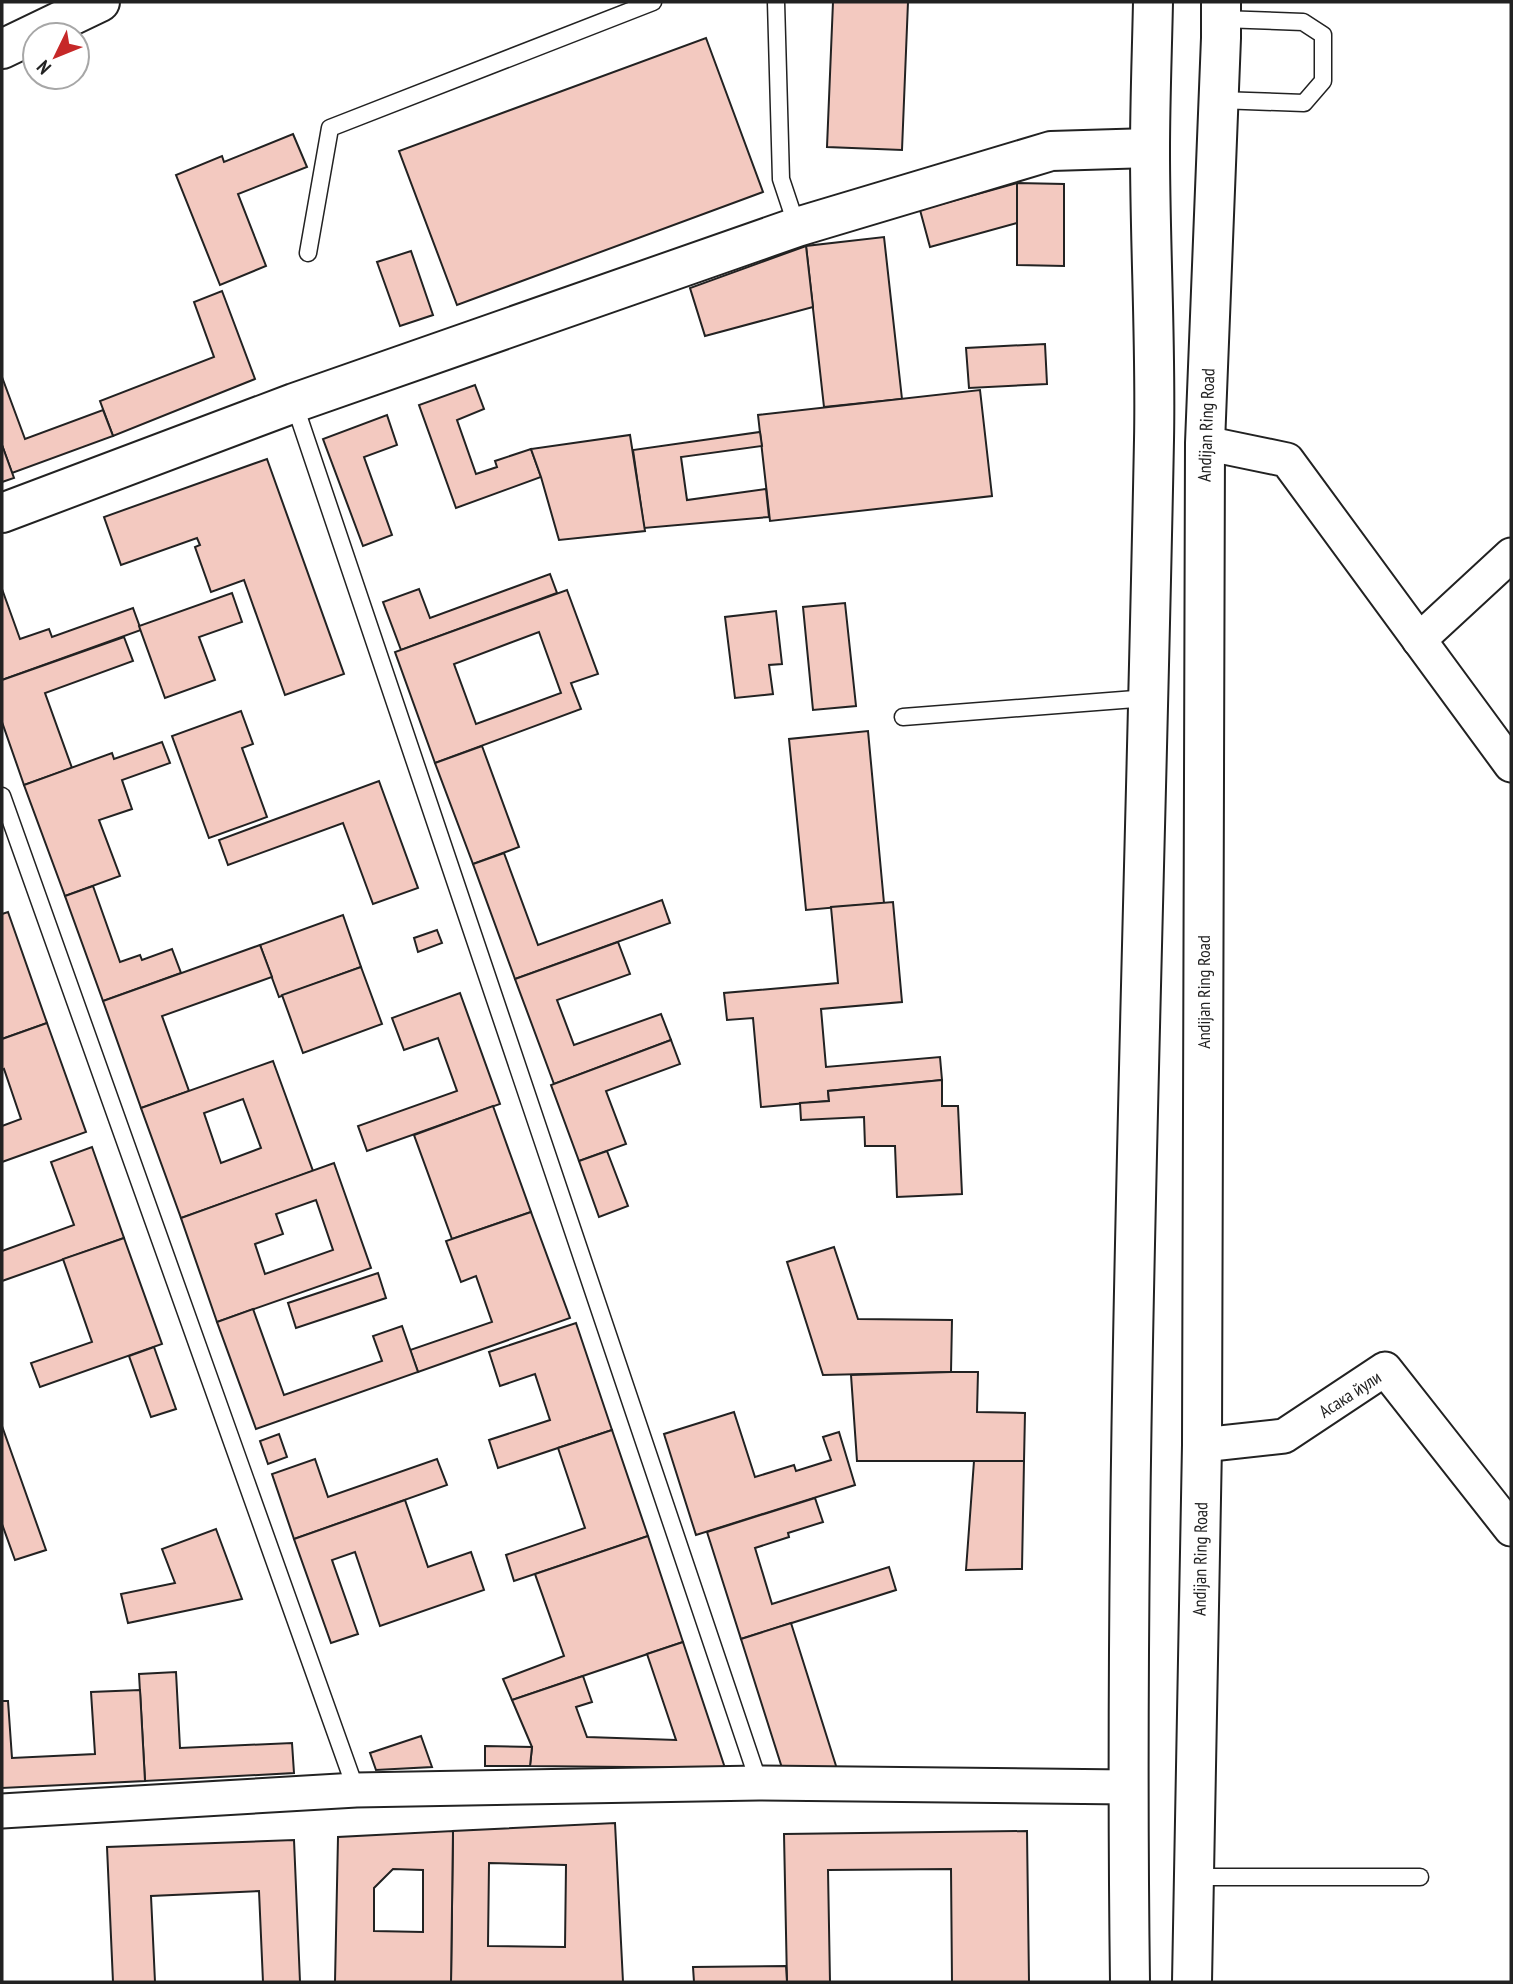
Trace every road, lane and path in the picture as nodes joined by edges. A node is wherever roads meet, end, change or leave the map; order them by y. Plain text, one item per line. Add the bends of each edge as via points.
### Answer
1 (100, 2) edge
2 (653, 2) edge
3 (776, 2) edge
4 (1153, 2) edge
5 (1221, 11) edge
6 (2, 49) edge
7 (1219, 100) junction
8 (1150, 148) junction
9 (797, 227) junction
10 (308, 253) dead end
11 (294, 403) junction
12 (1205, 443) junction
13 (2, 513) edge
14 (1511, 555) edge
15 (1419, 640) junction
16 (1148, 698) junction
17 (903, 717) dead end
18 (1511, 765) edge
19 (2, 796) edge
20 (1202, 1445) junction
21 (1511, 1529) edge
22 (759, 1783) junction
23 (1128, 1787) junction
24 (356, 1790) junction
25 (2, 1811) edge
26 (1194, 1877) junction
27 (1420, 1877) dead end
28 (1130, 1982) edge
29 (1192, 1982) edge

1 - 6 main road
2 - 10 lane via 330,128
3 - 9 lane via 781,179
4 - 8 main road
5 - 7 main road, Andijan Ring Road
5 - 7 lane via 1303,22 1323,35 1323,80 1304,103
7 - 12 main road, Andijan Ring Road
8 - 9 main road via 1051,151
8 - 16 main road via 1154,432
9 - 11 main road
11 - 13 main road
11 - 22 lane
12 - 15 street via 1287,460
12 - 20 main road, Andijan Ring Road
14 - 15 street
15 - 18 street
16 - 17 lane
16 - 23 main road
19 - 24 lane
20 - 21 street, Асака йули via 1284,1436 1385,1369
20 - 26 main road, Andijan Ring Road
22 - 23 street
22 - 24 street
23 - 28 main road
24 - 25 street
26 - 27 lane
26 - 29 main road, Andijan Ring Road

